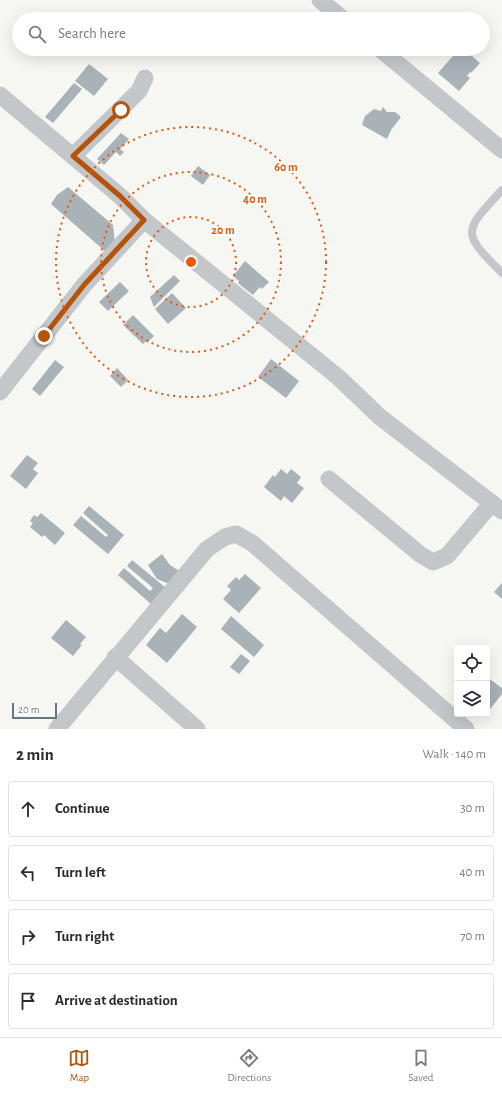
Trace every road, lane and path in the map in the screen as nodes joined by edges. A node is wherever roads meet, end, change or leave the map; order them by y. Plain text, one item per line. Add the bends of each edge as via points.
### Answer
1 (320, 0) edge
2 (335, 12) edge
3 (388, 56) edge
4 (146, 78) dead end
5 (0, 95) edge
6 (502, 150) edge
7 (73, 156) junction
8 (502, 190) edge
9 (144, 220) junction
10 (502, 273) edge
11 (0, 392) edge
12 (329, 479) dead end
13 (497, 507) edge
14 (115, 657) junction
15 (57, 729) edge
16 (198, 729) edge
17 (466, 729) edge

1 - 2 street
3 - 6 street
4 - 7 street via 139,91
5 - 7 street
7 - 9 street
8 - 10 lane via 478,216 472,227 472,236 477,248
9 - 11 street via 84,285
9 - 13 street via 338,377 380,417
12 - 13 street via 421,555 433,562 447,556
14 - 15 street
14 - 16 street
14 - 17 street via 208,549 225,537 236,534 252,543

